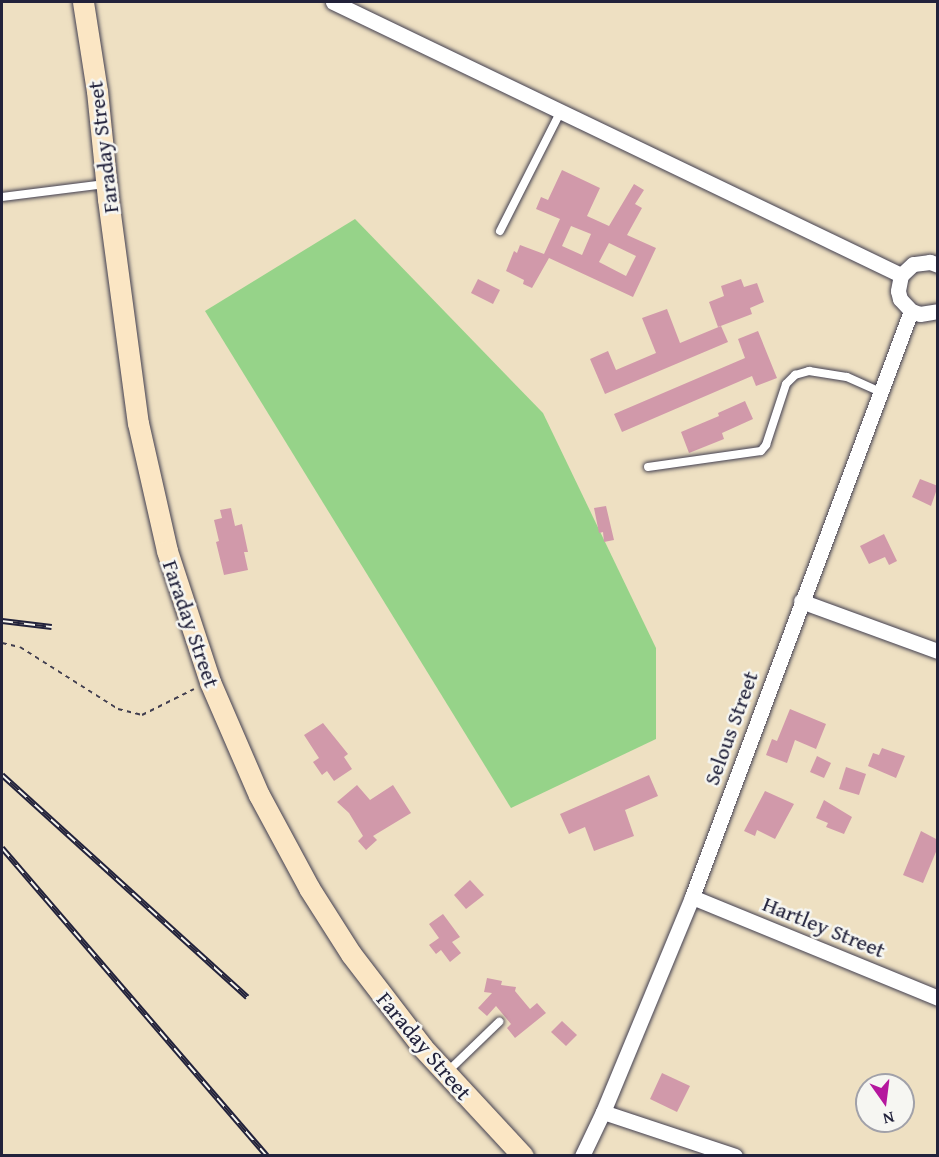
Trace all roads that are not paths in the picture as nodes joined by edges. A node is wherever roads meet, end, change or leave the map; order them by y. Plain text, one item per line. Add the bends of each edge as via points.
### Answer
1 (83, 2) edge
2 (333, 2) edge
3 (561, 110) junction
4 (106, 184) junction
5 (2, 197) edge
6 (500, 231) dead end
7 (936, 260) edge
8 (901, 275) junction
9 (911, 311) junction
10 (937, 312) edge
11 (881, 392) junction
12 (648, 467) dead end
13 (801, 601) junction
14 (938, 651) edge
15 (693, 897) junction
16 (938, 998) edge
17 (499, 1022) dead end
18 (446, 1073) junction
19 (603, 1112) junction
20 (523, 1155) edge
21 (582, 1155) edge
22 (735, 1155) edge

1 - 4 street, Faraday Street
2 - 3 street
3 - 6 lane
3 - 8 street
4 - 5 lane
4 - 18 street, Faraday Street via 138,423 152,491 167,551 210,682 234,743 309,888 388,1005
7 - 8 street via 913,264
8 - 9 street via 900,299
9 - 10 street
9 - 11 street, Selous Street
11 - 12 lane via 848,377 809,370 795,375 786,384 761,450
11 - 13 street, Selous Street
13 - 14 street
13 - 15 street, Selous Street
15 - 16 street, Hartley Street
15 - 19 street, Selous Street
17 - 18 lane
18 - 20 street, Faraday Street
19 - 21 street, Selous Street
19 - 22 street

